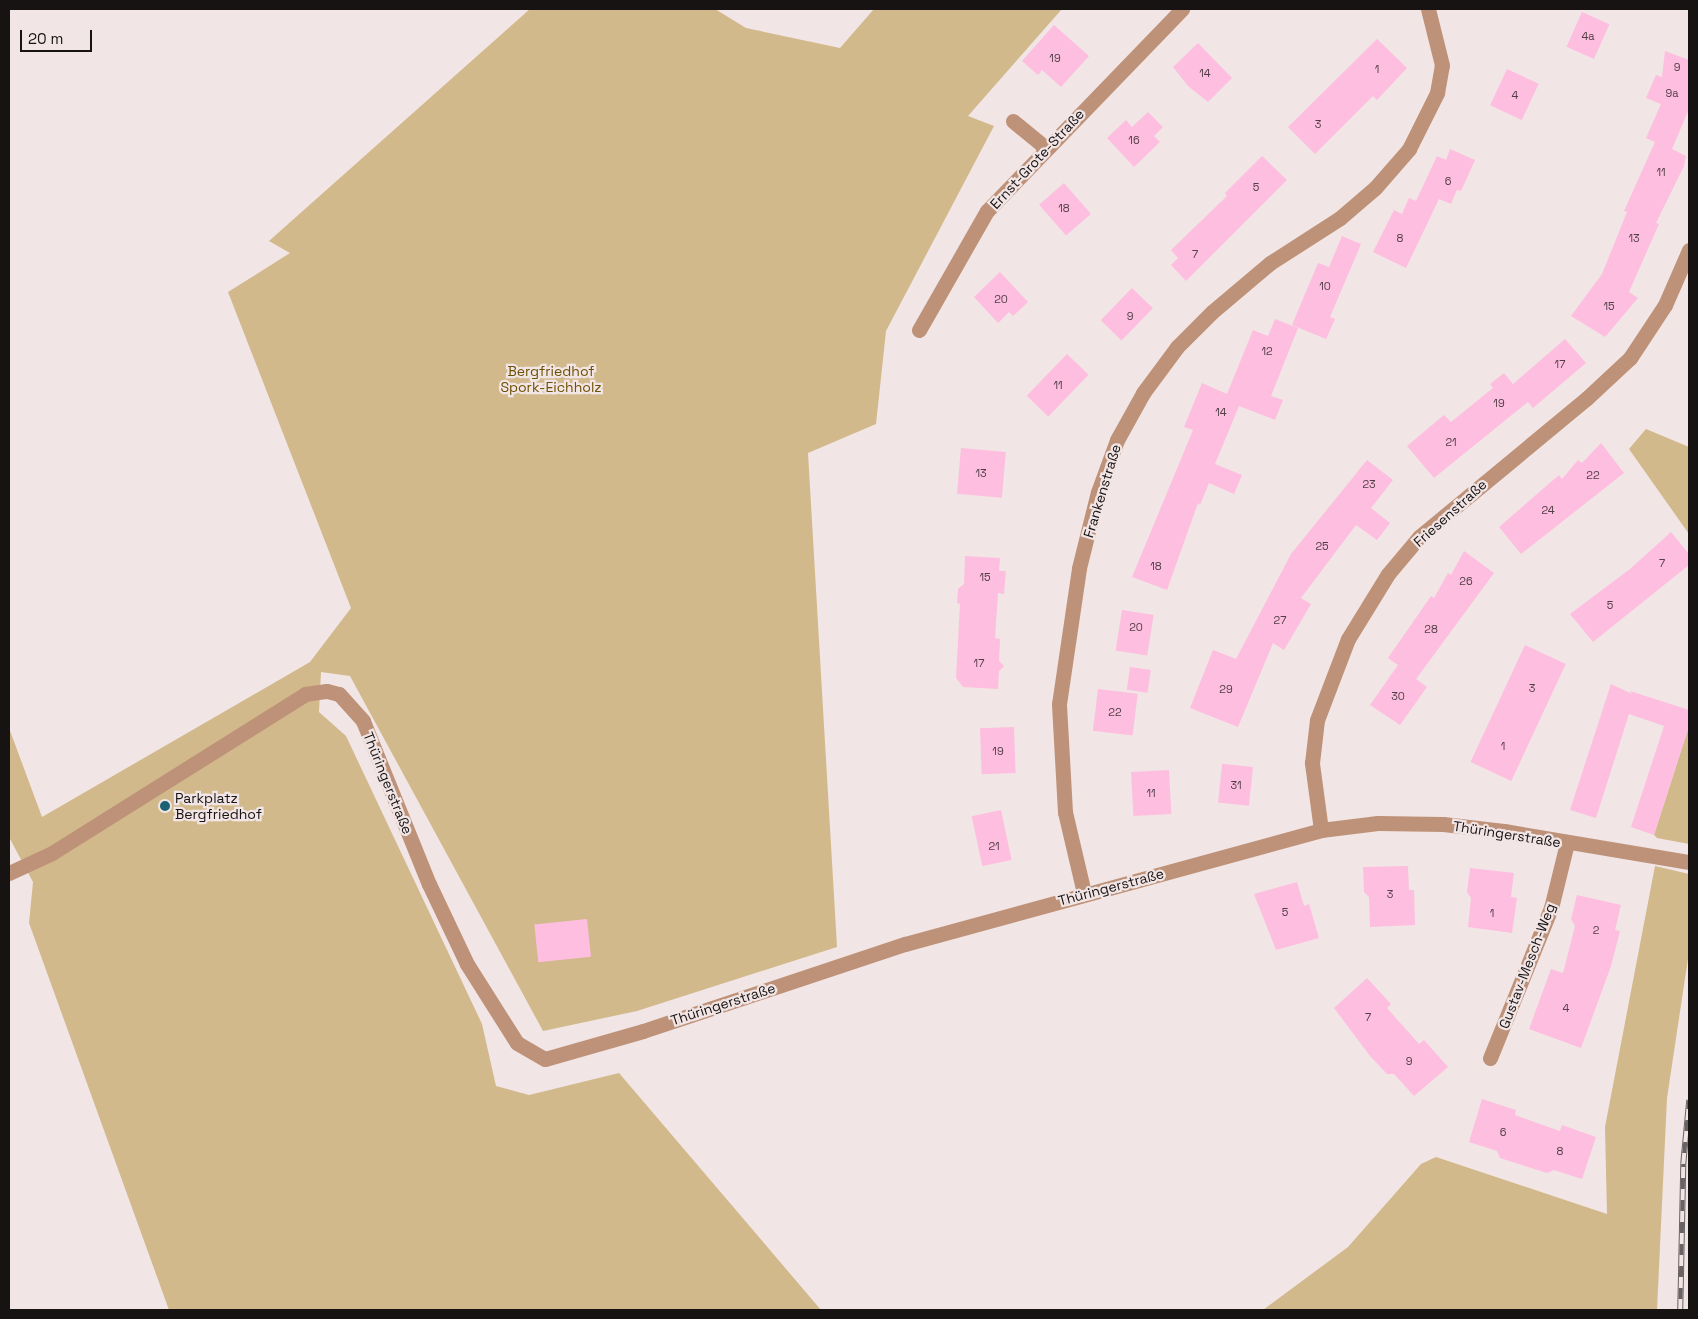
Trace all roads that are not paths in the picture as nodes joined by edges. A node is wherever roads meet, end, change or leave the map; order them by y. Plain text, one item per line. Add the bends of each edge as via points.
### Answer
1 (1182, 9) edge
2 (1428, 9) edge
3 (1013, 121) dead end
4 (1046, 148) junction
5 (1689, 250) edge
6 (919, 330) dead end
7 (1321, 830) junction
8 (1567, 842) junction
9 (1689, 862) edge
10 (9, 873) edge
11 (1084, 894) junction
12 (1490, 1058) dead end

1 - 4 street, Ernst-Grote-Straße
2 - 11 street, Frankenstraße via 1442,65 1437,93 1409,149 1375,188 1340,218 1270,263 1212,312 1177,347 1143,393 1117,440 1098,492 1079,568 1059,704 1065,812
3 - 4 street
4 - 6 street, Ernst-Grote-Straße via 987,211
5 - 7 street, Friesenstraße via 1665,304 1630,358 1587,398 1419,537 1388,574 1348,639 1317,720 1312,763
7 - 8 street, Thüringerstraße via 1378,823 1443,824
7 - 11 street, Thüringerstraße
8 - 9 street, Thüringerstraße
8 - 12 street, Gustav-Mesch-Weg via 1551,908
10 - 11 street, Thüringerstraße via 52,852 305,694 327,691 339,694 362,721 429,884 467,964 517,1043 545,1059 644,1031 906,944

